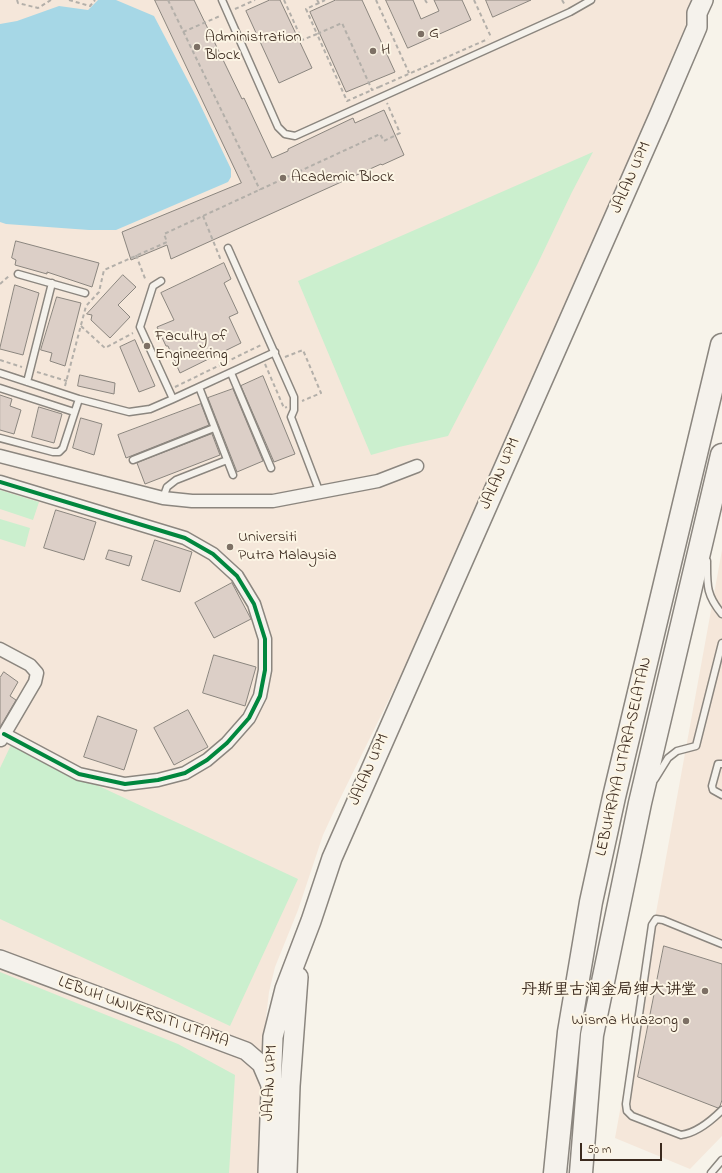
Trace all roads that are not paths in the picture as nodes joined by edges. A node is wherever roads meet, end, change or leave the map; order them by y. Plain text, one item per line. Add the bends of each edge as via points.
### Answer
1 (222, 0) edge
2 (591, 0) edge
3 (702, 0) edge
4 (716, 0) edge
5 (697, 27) junction
6 (228, 248) dead end
7 (18, 274) dead end
8 (161, 281) dead end
9 (52, 283) junction
10 (85, 293) dead end
11 (722, 345) edge
12 (275, 352) junction
13 (231, 372) junction
14 (1, 373) edge
15 (0, 381) edge
16 (26, 382) junction
17 (0, 388) edge
18 (199, 388) junction
19 (79, 399) junction
20 (173, 399) junction
21 (74, 412) junction
22 (214, 428) junction
23 (0, 438) edge
24 (722, 455) edge
25 (0, 456) edge
26 (133, 460) dead end
27 (227, 460) junction
28 (417, 466) dead end
29 (271, 468) dead end
30 (233, 475) dead end
31 (0, 482) edge
32 (320, 493) junction
33 (163, 498) junction
34 (708, 517) junction
35 (707, 546) dead end
36 (707, 554) dead end
37 (722, 614) edge
38 (722, 643) edge
39 (0, 649) edge
40 (720, 661) edge
41 (2, 738) edge
42 (722, 764) edge
43 (722, 795) edge
44 (640, 803) junction
45 (722, 944) edge
46 (300, 950) junction
47 (0, 959) edge
48 (270, 1085) junction
49 (722, 1110) edge
50 (722, 1160) edge
51 (268, 1173) edge
52 (287, 1173) edge
53 (555, 1173) edge
54 (581, 1173) edge
55 (711, 1173) edge

1 - 2 lane via 278,127 286,134 295,136 570,12
3 - 5 main road, JALAN UPM via 697,13
4 - 5 main road via 708,19
5 - 46 main road, JALAN UPM via 332,858
6 - 12 lane
7 - 9 lane
8 - 20 lane via 153,286 140,328
9 - 10 lane
9 - 16 lane
11 - 53 highway, LEBUHRAYA UTARA–SELATAN via 591,902 569,1032
12 - 13 lane
12 - 32 lane via 294,397 291,417
13 - 18 lane
13 - 29 lane
14 - 15 lane
14 - 16 lane
16 - 19 lane
17 - 21 lane
18 - 20 lane
18 - 22 lane
19 - 20 lane via 129,412 150,409
19 - 21 lane
21 - 23 lane via 63,448 59,452
22 - 26 lane
22 - 27 lane
24 - 34 highway, LEBUHRAYA UTARA–SELATAN
25 - 33 street
27 - 30 lane
27 - 33 lane via 176,480 168,487
28 - 32 street via 378,481
31 - 41 street via 185,538 213,554 237,576 254,604 265,639 265,670 260,696 249,718 228,743 185,773 158,780 125,784 79,774
32 - 33 street via 273,501 192,501
34 - 35 lane
34 - 44 highway, LEBUHRAYA UTARA–SELATAN
36 - 37 lane via 707,585 712,602
38 - 40 lane
39 - 41 street via 30,665 37,673 36,682
40 - 44 lane via 696,746 677,751 668,758
42 - 43 lane via 718,764 712,786 713,790
44 - 54 highway, LEBUHRAYA UTARA–SELATAN via 592,1035
45 - 49 lane via 663,920 656,920 652,924 626,1104 627,1111 632,1116 681,1136 694,1131
46 - 48 main road, JALAN UPM via 273,1037
46 - 52 main road, JALAN UPM via 291,1062
47 - 48 main road, LEBUH UNIVERSITI UTAMA via 246,1051 261,1064
48 - 51 main road, JALAN UPM
50 - 55 lane

